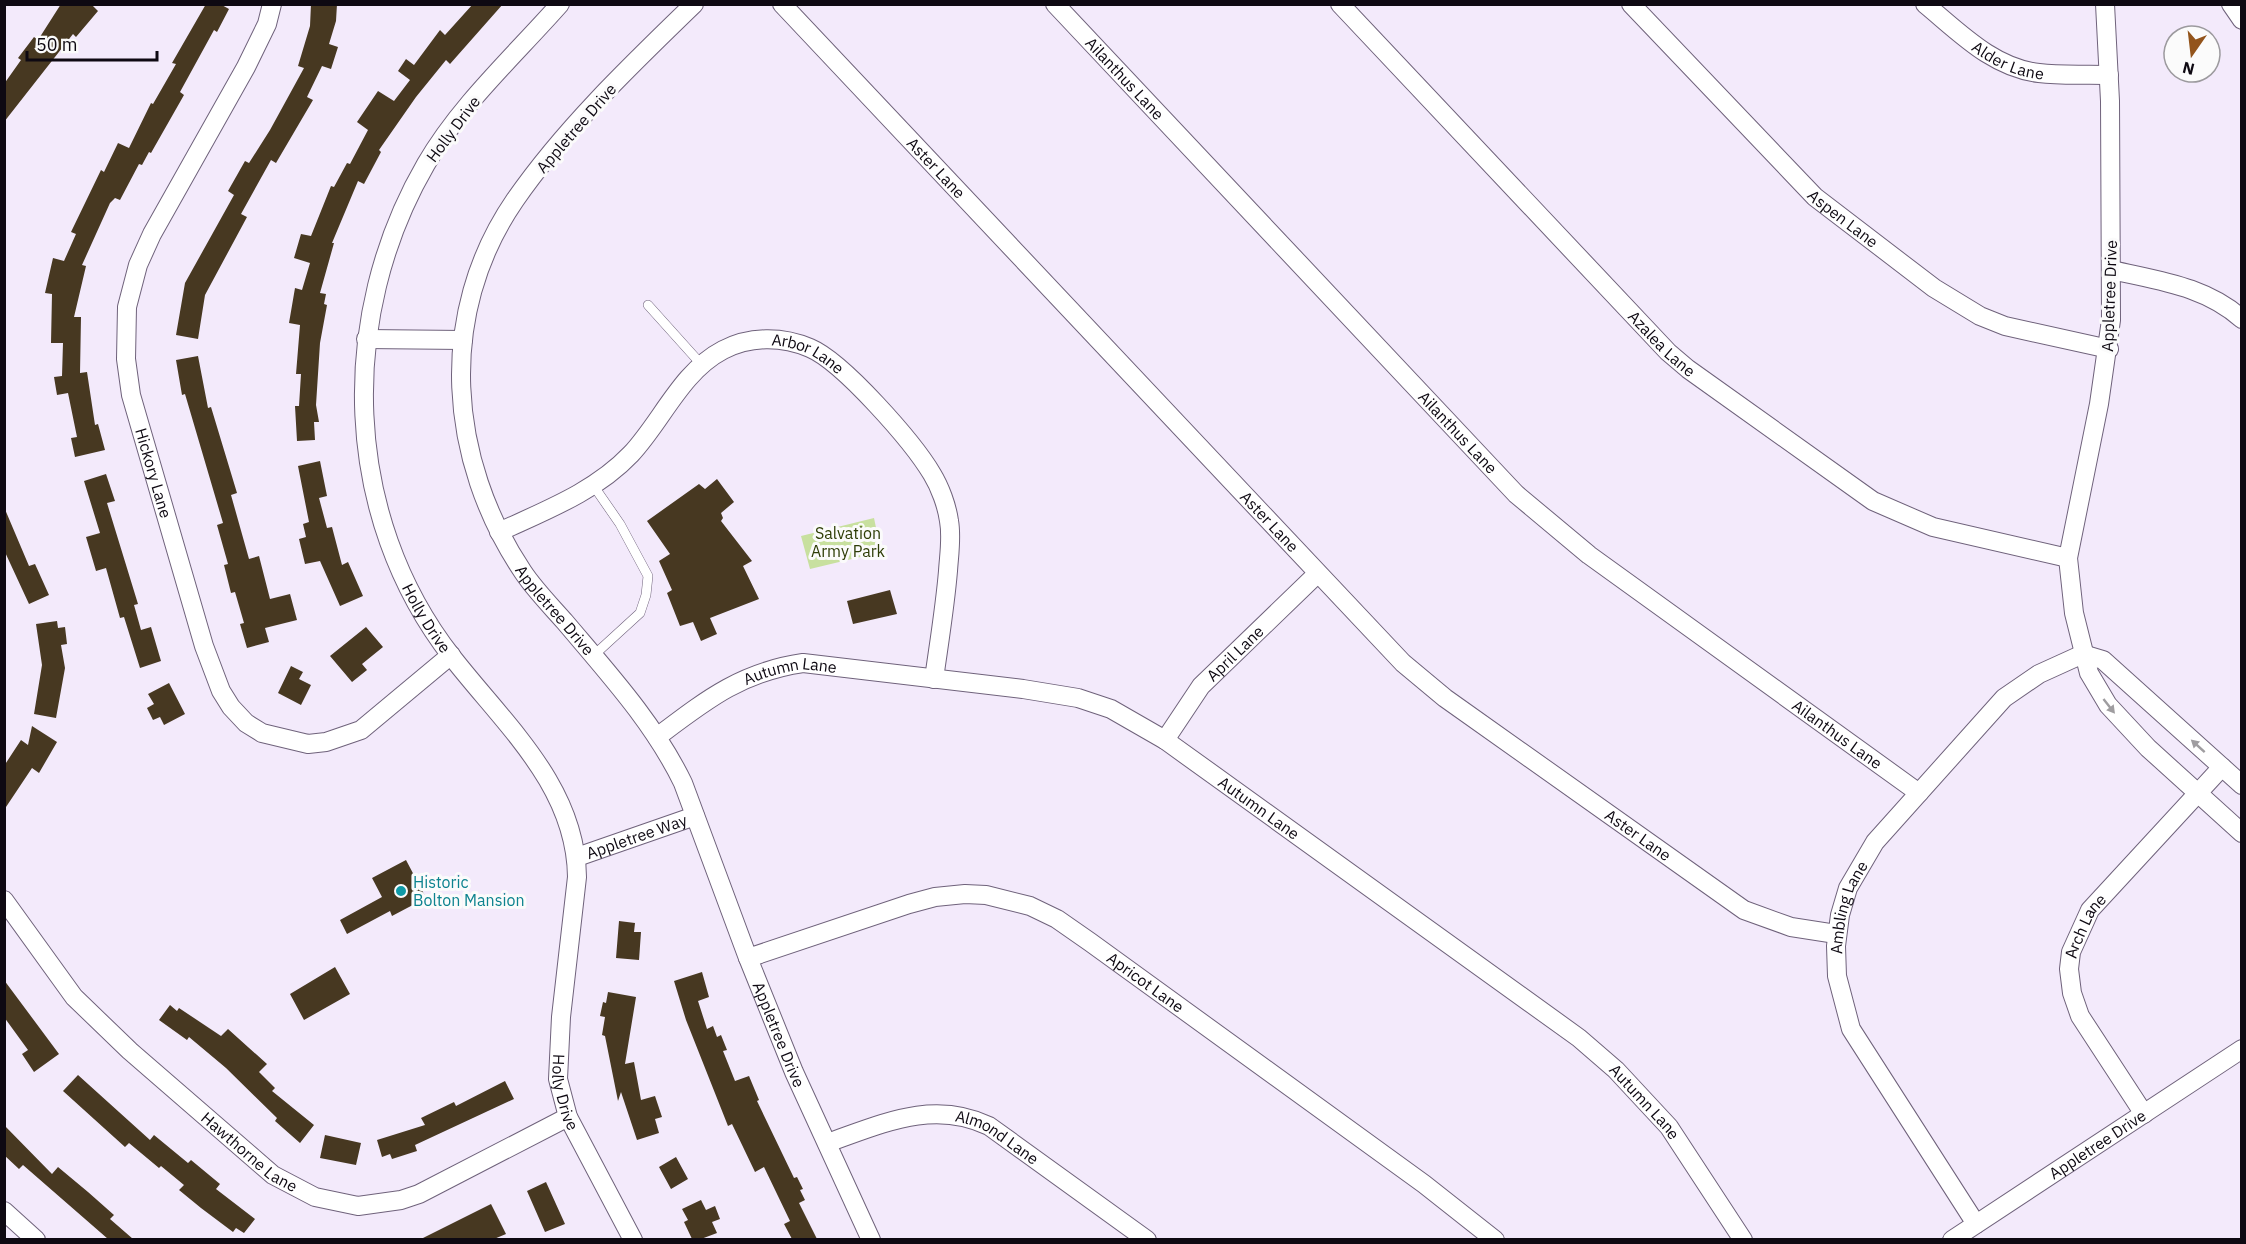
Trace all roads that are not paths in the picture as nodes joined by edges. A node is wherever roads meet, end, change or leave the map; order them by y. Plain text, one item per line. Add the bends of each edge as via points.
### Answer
1 (272, 4) edge
2 (560, 4) edge
3 (694, 4) edge
4 (782, 4) edge
5 (1055, 4) edge
6 (1340, 4) edge
7 (1631, 4) edge
8 (1925, 4) edge
9 (2105, 4) edge
10 (2231, 4) edge
11 (2241, 20) edge
12 (2109, 75) junction
13 (2112, 270) junction
14 (648, 305) dead end
15 (2241, 319) edge
16 (366, 339) junction
17 (463, 340) junction
18 (2109, 349) junction
19 (701, 364) junction
20 (593, 485) junction
21 (499, 532) junction
22 (2068, 558) junction
23 (1317, 573) junction
24 (2082, 654) junction
25 (451, 655) junction
26 (593, 656) junction
27 (934, 679) junction
28 (657, 737) junction
29 (1165, 740) junction
30 (2222, 767) junction
31 (2241, 785) edge
32 (1919, 793) junction
33 (2198, 794) junction
34 (695, 816) junction
35 (2241, 833) edge
36 (577, 857) junction
37 (4, 900) edge
38 (1836, 934) junction
39 (747, 958) junction
40 (2241, 1049) edge
41 (2144, 1114) junction
42 (568, 1117) junction
43 (827, 1143) junction
44 (4, 1212) edge
45 (1976, 1224) junction
46 (36, 1239) edge
47 (633, 1239) edge
48 (872, 1239) edge
49 (1147, 1239) edge
50 (1495, 1239) edge
51 (1743, 1239) edge
52 (1953, 1239) edge

1 - 25 street, Hickory Lane via 267,24 246,67 138,265 127,307 125,335 131,395 204,646 221,691 246,723 268,735 308,744 345,737 362,729
2 - 16 street, Holly Drive via 471,104 427,163 390,236
3 - 17 street, Appletree Drive via 593,106 514,202 480,268
4 - 23 street, Aster Lane
5 - 32 street, Ailanthus Lane via 1523,500 1589,555
6 - 22 street, Azalea Lane via 1688,369 1873,501 1933,527
7 - 18 street, Aspen Lane via 1815,197 1934,288 2005,326
8 - 12 street, Alder Lane via 2002,62 2038,73
9 - 12 street, Appletree Drive
10 - 11 street
12 - 13 street, Appletree Drive
13 - 15 street via 2190,288 2226,306
13 - 18 street, Appletree Drive
14 - 19 lane
16 - 17 street
16 - 25 street, Holly Drive via 364,429 381,520 417,603
17 - 21 street, Appletree Drive via 463,423 471,463
18 - 22 street, Appletree Drive
19 - 20 street, Arbor Lane via 629,456
19 - 27 street, Arbor Lane via 744,341 772,339 811,348 839,367 909,442 933,475 950,521
20 - 21 street, Arbor Lane
20 - 26 lane via 648,576 640,613
21 - 26 street, Appletree Drive via 525,575
22 - 24 street, Appletree Drive
23 - 29 street, April Lane via 1201,686
23 - 38 street, Aster Lane via 1375,636 1437,691 1719,894 1768,921
30 -> 24 street via 2103,660
24 - 32 street, Ambling Lane via 2017,688
24 -> 33 street, Appletree Drive via 2108,705
25 - 36 street, Holly Drive via 531,753 569,822
26 - 28 street, Appletree Drive
27 - 28 street, Autumn Lane via 834,665 802,663 774,667 723,690
27 - 29 street, Autumn Lane via 1078,698 1111,709
28 - 34 street, Appletree Drive
29 - 51 street, Autumn Lane via 1579,1038 1616,1070 1669,1127
30 - 31 street
30 - 33 street, Arch Lane
32 - 38 street, Ambling Lane via 1858,866
33 - 35 street, Appletree Drive
33 - 41 street, Arch Lane via 2090,910 2071,952 2072,993 2080,1016
34 - 36 street, Appletree Way
34 - 39 street, Appletree Drive
36 - 42 street, Holly Drive via 558,1050 558,1079
37 - 42 street, Hawthorne Lane via 74,997 130,1052 255,1161 315,1197 358,1206 401,1200
38 - 45 street, Ambling Lane via 1838,976 1851,1029
39 - 43 street, Appletree Drive
39 - 50 street, Apricot Lane via 935,897 986,895 1030,906 1090,942
40 - 41 street, Appletree Drive
41 - 45 street, Appletree Drive
42 - 47 street, Holly Drive
43 - 48 street, Appletree Drive
43 - 49 street, Almond Lane via 920,1114 950,1113 973,1118 990,1126
44 - 46 street
45 - 52 street, Appletree Drive

